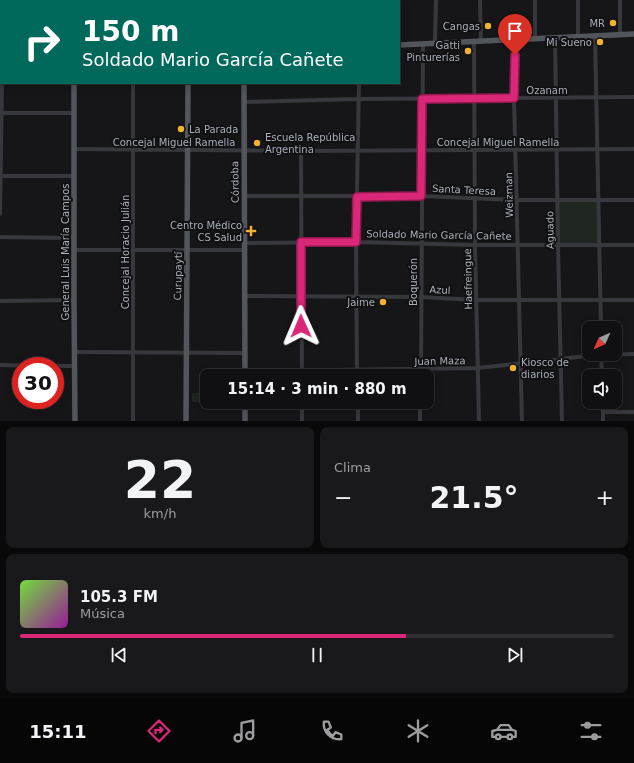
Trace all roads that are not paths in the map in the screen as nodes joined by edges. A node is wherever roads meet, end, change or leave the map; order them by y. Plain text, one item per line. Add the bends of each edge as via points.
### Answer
1 (436, 0) edge
2 (480, 0) edge
3 (535, 0) edge
4 (578, 0) edge
5 (620, 0) edge
6 (634, 34) edge
7 (620, 35) junction
8 (595, 36) junction
9 (578, 37) junction
10 (555, 38) junction
11 (535, 39) junction
12 (515, 40) junction
13 (481, 41) junction
14 (474, 42) junction
15 (423, 43) junction
16 (435, 43) junction
17 (400, 45) edge
18 (2, 84) edge
19 (74, 84) edge
20 (133, 84) edge
21 (188, 84) edge
22 (244, 84) edge
23 (359, 84) edge
24 (634, 97) edge
25 (514, 98) junction
26 (556, 98) junction
27 (596, 98) junction
28 (358, 99) junction
29 (422, 99) junction
30 (474, 99) junction
31 (244, 102) junction
32 (74, 113) junction
33 (1, 114) edge
34 (634, 148) edge
35 (74, 149) junction
36 (516, 149) junction
37 (133, 150) junction
38 (187, 150) junction
39 (244, 150) junction
40 (358, 150) junction
41 (422, 150) junction
42 (475, 150) junction
43 (557, 150) junction
44 (597, 150) junction
45 (301, 151) junction
46 (0, 176) edge
47 (74, 176) junction
48 (245, 196) junction
49 (421, 196) junction
50 (302, 197) junction
51 (357, 197) junction
52 (474, 200) junction
53 (517, 200) junction
54 (598, 200) junction
55 (634, 200) edge
56 (558, 201) junction
57 (0, 214) edge
58 (0, 237) edge
59 (74, 238) junction
60 (301, 242) junction
61 (356, 242) junction
62 (245, 243) junction
63 (421, 243) junction
64 (475, 245) junction
65 (517, 245) junction
66 (558, 245) junction
67 (600, 245) junction
68 (634, 245) edge
69 (74, 250) junction
70 (245, 250) junction
71 (133, 251) junction
72 (187, 251) junction
73 (245, 296) junction
74 (356, 296) junction
75 (301, 297) junction
76 (421, 297) junction
77 (74, 300) junction
78 (476, 300) junction
79 (519, 300) junction
80 (560, 300) junction
81 (601, 300) junction
82 (634, 300) edge
83 (0, 301) edge
84 (601, 321) edge
85 (75, 352) junction
86 (134, 352) junction
87 (186, 352) junction
88 (245, 352) junction
89 (622, 354) edge
90 (634, 354) edge
91 (582, 356) edge
92 (561, 359) junction
93 (520, 363) junction
94 (0, 365) edge
95 (12, 365) edge
96 (64, 366) edge
97 (75, 366) junction
98 (478, 368) junction
99 (245, 369) edge
100 (302, 369) edge
101 (357, 369) edge
102 (421, 369) edge
103 (434, 370) edge
104 (245, 409) edge
105 (302, 409) edge
106 (358, 409) edge
107 (420, 409) edge
108 (603, 412) joint
109 (634, 412) edge
110 (75, 421) edge
111 (133, 421) edge
112 (186, 421) edge
113 (245, 421) edge
114 (302, 421) edge
115 (358, 421) edge
116 (420, 421) edge
117 (479, 421) edge
118 (522, 421) edge
119 (562, 421) edge
120 (603, 421) edge

1 - 16 street
2 - 13 street
3 - 11 street
4 - 9 street
5 - 7 street
6 - 7 main road
7 - 8 main road
8 - 9 main road
8 - 27 street
9 - 10 main road
10 - 11 main road
10 - 26 street, Aguado
11 - 12 main road
12 - 13 main road
12 - 25 street, Weizman
13 - 14 main road
14 - 16 main road
14 - 30 street, Haefreingue
15 - 16 main road
15 - 17 main road
15 - 29 street, Boquerón
18 - 33 street
19 - 32 main road, General Luis María Campos
20 - 37 street, Concejal Horacio Julián
21 - 38 main road, Curupaytí
22 - 31 main road, Córdoba
23 - 28 street
24 - 27 street, Ozanam
25 - 26 street, Ozanam
25 - 30 street, Ozanam
25 - 36 street, Weizman
26 - 27 street, Ozanam
26 - 43 street, Aguado
27 - 44 street
28 - 29 street, Ozanam
28 - 31 street, Ozanam
28 - 40 street
29 - 30 street, Ozanam
29 - 41 street, Boquerón
30 - 42 street, Haefreingue
31 - 39 main road, Córdoba
32 - 33 street
32 - 35 main road, General Luis María Campos
33 - 46 street
34 - 44 street, Concejal Miguel Ramella
35 - 37 street, Concejal Miguel Ramella
35 - 47 main road, General Luis María Campos
36 - 42 street, Concejal Miguel Ramella
36 - 43 street, Concejal Miguel Ramella
36 - 53 street, Weizman
37 - 38 street, Concejal Miguel Ramella
37 - 71 street, Concejal Horacio Julián
38 - 39 street, Concejal Miguel Ramella
38 - 72 main road, Curupaytí
39 - 45 street, Concejal Miguel Ramella
39 - 48 main road, Córdoba
40 - 41 street, Concejal Miguel Ramella
40 - 45 street, Concejal Miguel Ramella
40 - 51 street
41 - 42 street, Concejal Miguel Ramella
41 - 49 street, Boquerón
42 - 52 street, Haefreingue
43 - 44 street, Concejal Miguel Ramella
43 - 56 street, Aguado
44 - 54 street
45 - 50 street
46 - 47 street
46 - 57 street
47 - 59 main road, General Luis María Campos
48 - 50 street, Santa Teresa
48 - 62 main road, Córdoba
49 - 51 street, Santa Teresa
49 - 52 street, Santa Teresa
49 - 63 street, Boquerón
50 - 51 street, Santa Teresa
50 - 60 street
51 - 61 street
52 - 53 street, Santa Teresa
52 - 64 street, Haefreingue
53 - 56 street, Santa Teresa
53 - 65 street, Weizman
54 - 55 street, Santa Teresa
54 - 56 street, Santa Teresa
54 - 67 street
56 - 66 street, Aguado
58 - 59 street
59 - 69 main road, General Luis María Campos
60 - 61 street, Soldado Mario García Cañete
60 - 62 street, Soldado Mario García Cañete
60 - 75 street
61 - 63 street, Soldado Mario García Cañete
61 - 74 street
62 - 70 main road, Córdoba
63 - 64 street, Soldado Mario García Cañete
63 - 76 street, Boquerón
64 - 65 street, Soldado Mario García Cañete
64 - 78 street, Haefreingue
65 - 66 street, Soldado Mario García Cañete
65 - 79 street, Weizman
66 - 67 street, Soldado Mario García Cañete
66 - 80 street, Aguado
67 - 68 street, Soldado Mario García Cañete
67 - 81 street
69 - 71 street
69 - 77 main road, General Luis María Campos
70 - 72 street
70 - 73 main road, Córdoba
71 - 72 street
71 - 86 street, Concejal Horacio Julián
72 - 87 main road, Curupaytí
73 - 75 street, Azul
73 - 88 main road, Córdoba
74 - 75 street, Azul
74 - 76 street, Azul
74 - 101 street
75 - 100 street
76 - 78 street, Azul
76 - 102 street, Boquerón
77 - 83 street
77 - 85 main road, General Luis María Campos
78 - 79 street, Azul
78 - 98 street, Haefreingue
79 - 80 street, Azul
79 - 93 street, Weizman
80 - 81 street, Azul
80 - 92 street, Aguado
81 - 82 street, Azul
81 - 84 street
85 - 86 street
85 - 97 main road, General Luis María Campos
86 - 87 street
86 - 111 street, Concejal Horacio Julián
87 - 88 street
87 - 112 main road, Curupaytí
88 - 99 main road, Córdoba
89 - 90 street, Juan Maza
91 - 92 street, Juan Maza
92 - 93 street, Juan Maza
92 - 119 street, Aguado
93 - 98 street, Juan Maza
93 - 118 street, Weizman
94 - 95 street
96 - 97 street
97 - 110 main road, General Luis María Campos
98 - 103 street, Juan Maza
98 - 117 street, Haefreingue
104 - 113 main road
105 - 114 street
106 - 115 street
107 - 116 street
108 - 109 street
108 - 120 street

